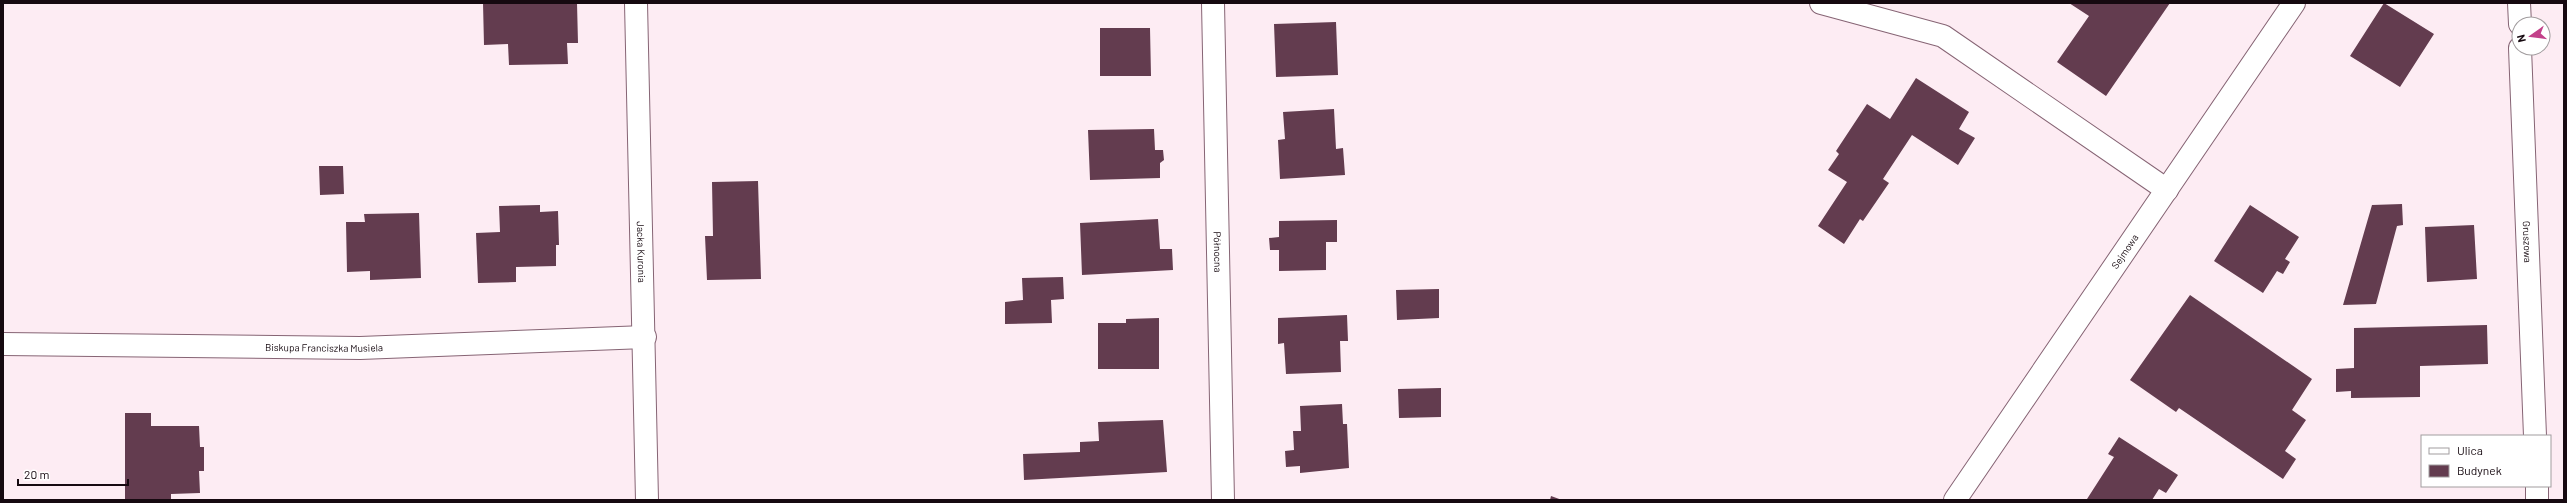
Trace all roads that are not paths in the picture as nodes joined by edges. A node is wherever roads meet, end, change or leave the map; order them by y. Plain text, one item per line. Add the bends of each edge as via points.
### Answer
1 (636, 3) edge
2 (1213, 3) edge
3 (1821, 3) edge
4 (2294, 3) edge
5 (2519, 3) edge
6 (2520, 16) edge
7 (2520, 56) edge
8 (2167, 190) junction
9 (644, 337) junction
10 (3, 344) edge
11 (2535, 435) edge
12 (2537, 487) edge
13 (647, 500) edge
14 (1223, 500) edge
15 (1955, 500) edge
16 (2537, 500) edge

1 - 9 street, Jacka Kuronia
2 - 14 street, Północna
3 - 8 street via 1943,36
4 - 8 street, Sejmowa
5 - 6 street
7 - 11 street, Gruszowa
8 - 15 street, Sejmowa
9 - 10 street, Biskupa Franciszka Musiela via 360,348
9 - 13 street, Jacka Kuronia
12 - 16 street

